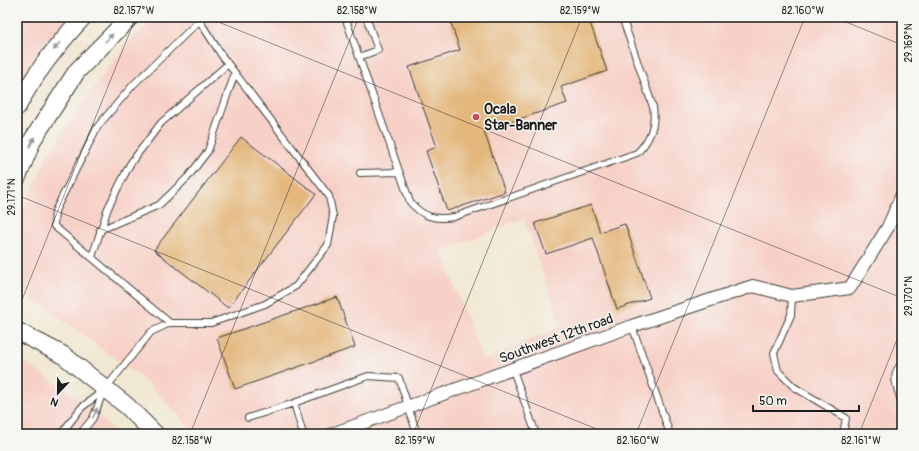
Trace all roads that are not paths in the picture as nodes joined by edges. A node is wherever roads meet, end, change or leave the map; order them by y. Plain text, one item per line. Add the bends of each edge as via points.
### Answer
1 (82, 17) edge
2 (130, 17) edge
3 (345, 17) edge
4 (366, 17) edge
5 (622, 17) edge
6 (198, 19) edge
7 (359, 57) junction
8 (228, 64) junction
9 (235, 73) junction
10 (17, 107) edge
11 (399, 172) junction
12 (360, 173) dead end
13 (17, 178) edge
14 (902, 195) edge
15 (100, 230) junction
16 (92, 257) junction
17 (792, 296) junction
18 (170, 323) junction
19 (632, 326) junction
20 (17, 331) edge
21 (902, 364) edge
22 (513, 370) junction
23 (105, 389) junction
24 (294, 403) junction
25 (902, 403) edge
26 (408, 407) junction
27 (248, 418) dead end
28 (61, 434) edge
29 (80, 434) edge
30 (155, 434) edge
31 (303, 434) edge
32 (332, 434) edge
33 (417, 434) edge
34 (536, 434) edge
35 (670, 434) edge
36 (843, 434) edge

1 -> 10 main road via 56,46
13 -> 2 main road via 33,139 77,71
3 - 7 lane
4 - 7 lane via 378,50
5 - 11 lane via 655,116 651,135 637,153 442,219 418,211 410,202
6 - 8 lane
6 - 16 lane via 133,85 98,126 56,211 54,226
7 - 11 lane
8 - 9 lane
8 - 15 lane via 161,123 130,164
9 - 15 lane via 208,151 188,177 159,205
9 - 18 lane via 329,196 333,216 328,245 296,286 265,304 211,323
11 - 12 lane
14 - 17 street via 888,227 850,288
15 - 16 lane
16 - 18 lane
17 - 19 street, Southwest 12th road via 753,286
17 - 36 lane via 791,316 774,353 778,371 794,387 846,418
18 - 23 lane via 151,332
19 - 22 street, Southwest 12th road
19 - 35 lane
20 - 23 main road via 63,355
21 - 25 lane via 896,372 895,383
22 - 26 street, Southwest 12th road
22 - 34 lane
23 - 28 lane via 81,408
29 -> 23 lane via 93,418
23 - 30 main road via 127,406
24 - 26 lane via 368,376 399,378
24 - 27 lane
24 - 31 lane
26 - 32 street, Southwest 12th road
26 - 33 lane

